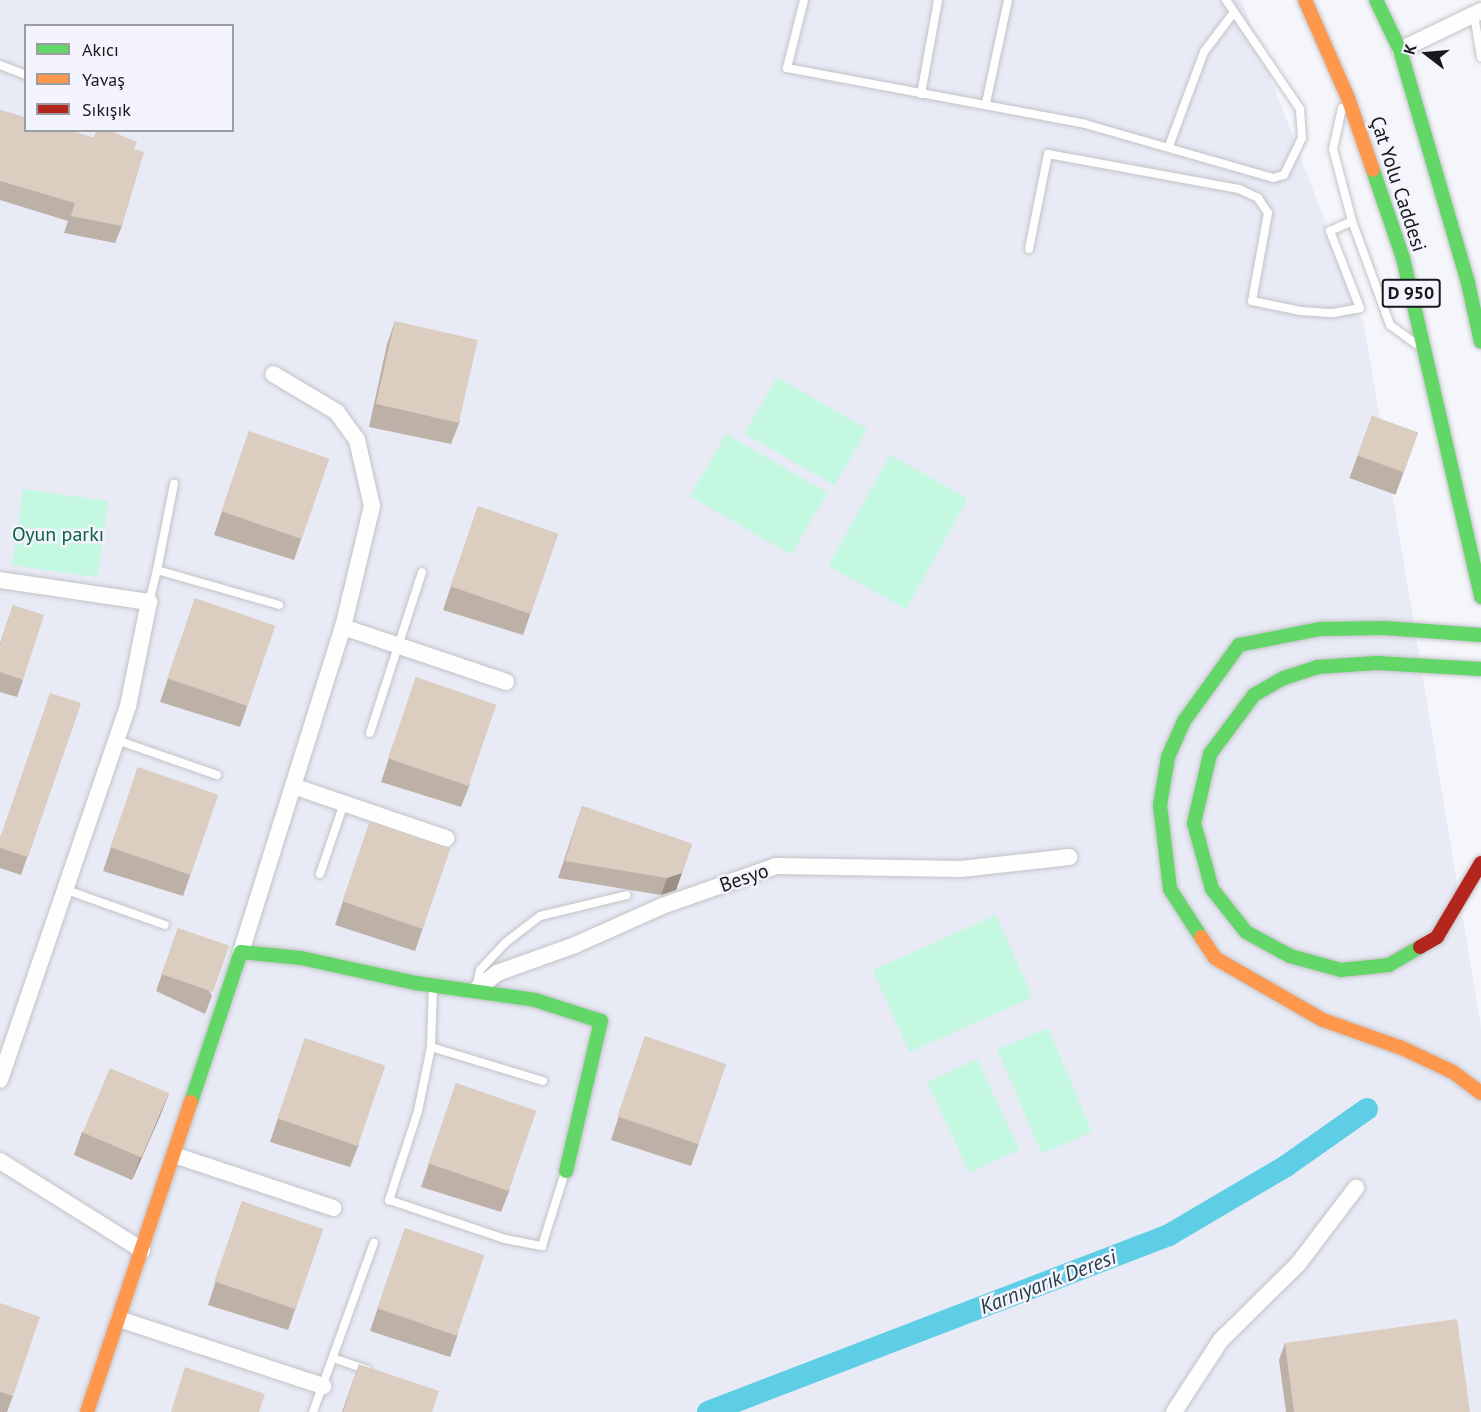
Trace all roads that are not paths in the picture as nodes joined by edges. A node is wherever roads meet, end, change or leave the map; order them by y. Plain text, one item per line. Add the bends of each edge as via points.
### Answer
1 (804, 0) edge
2 (938, 0) edge
3 (1008, 0) edge
4 (1226, 0) edge
5 (1305, 0) edge
6 (1376, 0) edge
7 (1234, 12) junction
8 (1477, 13) edge
9 (1400, 50) junction
10 (1481, 57) edge
11 (0, 65) edge
12 (24, 74) edge
13 (921, 94) junction
14 (1348, 98) junction
15 (986, 104) junction
16 (1169, 146) junction
17 (1352, 221) junction
18 (1029, 249) dead end
19 (1468, 283) junction
20 (1481, 312) edge
21 (1481, 342) edge
22 (1423, 346) junction
23 (273, 375) dead end
24 (174, 484) dead end
25 (157, 570) junction
26 (422, 572) dead end
27 (0, 580) edge
28 (1481, 597) edge
29 (149, 602) junction
30 (279, 605) dead end
31 (343, 627) junction
32 (1481, 636) edge
33 (398, 646) junction
34 (1481, 669) edge
35 (506, 682) dead end
36 (369, 733) dead end
37 (117, 740) junction
38 (217, 775) dead end
39 (293, 786) junction
40 (344, 803) junction
41 (446, 838) dead end
42 (1069, 857) dead end
43 (1481, 862) edge
44 (320, 874) dead end
45 (64, 889) junction
46 (627, 895) dead end
47 (165, 925) dead end
48 (241, 952) junction
49 (433, 985) junction
50 (476, 990) junction
51 (431, 1047) junction
52 (0, 1080) edge
53 (543, 1081) dead end
54 (1481, 1093) edge
55 (174, 1155) junction
56 (0, 1161) edge
57 (566, 1171) joint
58 (1356, 1188) dead end
59 (333, 1208) dead end
60 (374, 1243) dead end
61 (142, 1250) junction
62 (119, 1318) junction
63 (333, 1358) junction
64 (375, 1372) edge
65 (323, 1386) junction
66 (87, 1412) edge
67 (314, 1412) edge
68 (1174, 1412) edge

1 - 13 lane via 787,68
2 - 13 lane
3 - 15 lane
4 - 7 lane
5 - 14 main road, Çat Yolu Caddesi / D 950
6 - 9 main road, Çat Yolu Caddesi / D 950
7 - 16 lane via 1204,52
7 - 16 lane via 1256,49 1295,95 1302,138 1293,164 1284,175 1274,178
8 - 9 street
8 - 10 lane
9 - 19 main road, Çat Yolu Caddesi / D 950
11 - 12 lane
13 - 15 lane
14 - 17 lane via 1336,123 1333,149
14 - 22 main road, Çat Yolu Caddesi / D 950 via 1403,258
15 - 16 lane
17 - 18 lane via 1330,231 1360,308 1333,313 1252,301 1268,213 1258,198 1239,189 1048,154
17 - 22 lane via 1390,325 1406,340
19 - 20 main road
19 - 21 main road, Çat Yolu Caddesi / D 950
22 - 28 main road, Çat Yolu Caddesi / D 950
23 - 31 street via 337,412 357,440 368,477 372,506
24 - 25 lane
25 - 29 lane
25 - 30 lane
26 - 33 lane
27 - 29 street
29 - 37 street via 139,665
31 - 33 street
31 - 39 street
32 - 54 main road via 1385,628 1320,629 1239,645 1184,721 1168,757 1160,805 1170,889 1215,958 1323,1020 1402,1048 1453,1072
33 - 35 street
33 - 36 lane
34 - 43 main road via 1377,663 1317,668 1284,678 1254,695 1210,754 1194,824 1212,889 1246,932 1290,956 1341,970 1389,965 1437,936
37 - 38 lane
37 - 45 street
39 - 40 street
39 - 48 street
40 - 41 street
40 - 44 lane
42 - 50 street, Besyo via 961,869 776,866 662,906 575,945 497,973
45 - 47 lane
45 - 52 street
46 - 50 lane via 540,916 505,943 480,970
48 - 49 main road via 301,958
48 - 55 main road
49 - 50 main road
49 - 51 lane
50 - 57 main road via 535,1000 601,1021
51 - 53 lane
51 - 57 lane via 418,1111 389,1200 505,1239 542,1246
55 - 59 street
55 - 61 main road
56 - 61 street
58 - 68 street via 1298,1264 1221,1340
60 - 63 lane
61 - 62 main road
62 - 65 street
62 - 66 main road
63 - 64 lane
63 - 65 lane
65 - 67 lane

